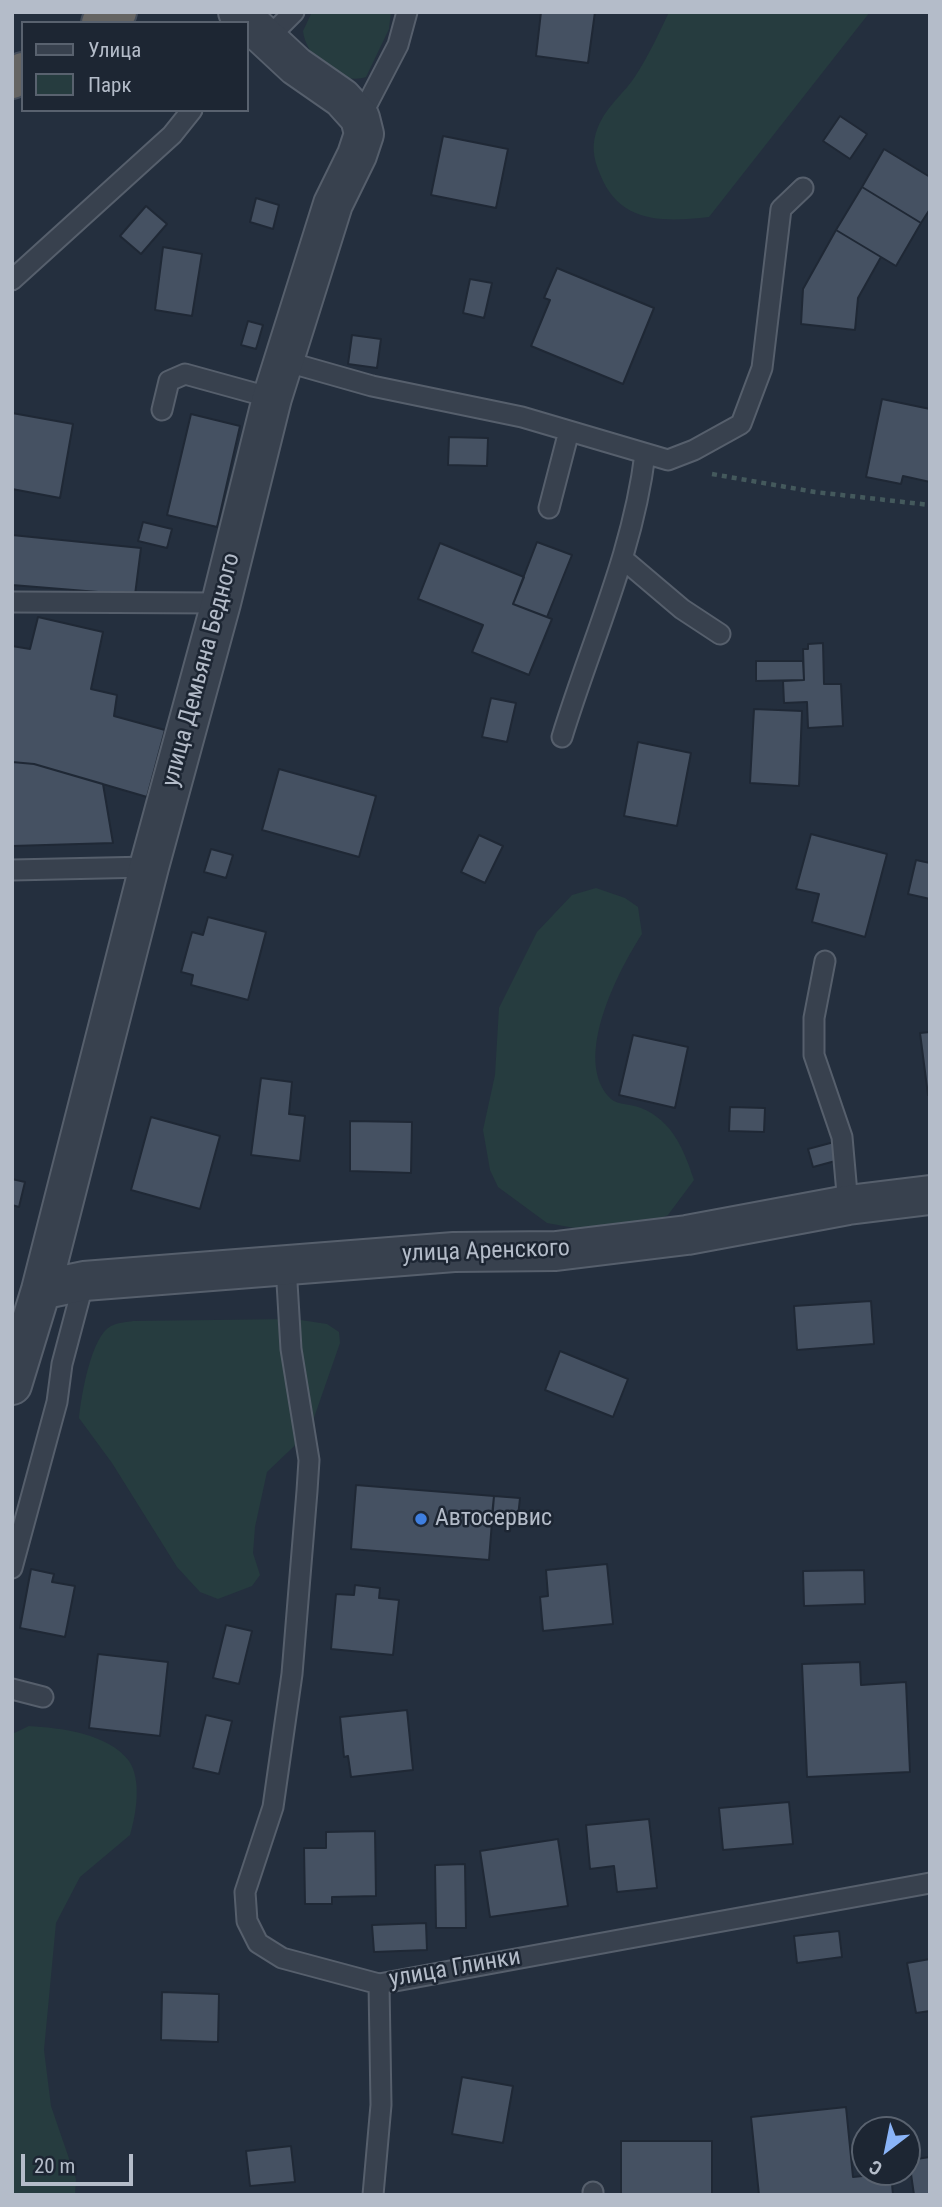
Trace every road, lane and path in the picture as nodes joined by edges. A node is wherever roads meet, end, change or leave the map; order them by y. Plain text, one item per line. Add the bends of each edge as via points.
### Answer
1 (294, 12) edge
2 (407, 12) edge
3 (252, 32) edge
4 (190, 112) edge
5 (360, 118) junction
6 (803, 188) dead end
7 (12, 280) edge
8 (284, 361) junction
9 (272, 398) junction
10 (162, 410) dead end
11 (569, 431) junction
12 (645, 454) junction
13 (668, 460) junction
14 (930, 505) edge
15 (549, 508) dead end
16 (624, 559) junction
17 (12, 602) edge
18 (221, 603) junction
19 (720, 634) dead end
20 (562, 737) dead end
21 (149, 867) junction
22 (12, 870) edge
23 (825, 961) dead end
24 (930, 1195) edge
25 (848, 1205) junction
26 (286, 1266) junction
27 (84, 1281) junction
28 (41, 1290) junction
29 (19, 1339) edge
30 (12, 1385) edge
31 (12, 1569) edge
32 (12, 1689) edge
33 (43, 1697) dead end
34 (930, 1883) edge
35 (379, 1984) junction
36 (373, 2195) edge

1 - 3 lane
2 - 5 lane via 398,45
3 - 5 street via 342,98
4 - 7 lane via 172,135
5 - 8 street, улица Демьяна Бедного via 364,134 333,204
6 - 13 lane via 781,209 762,368 741,424
8 - 9 street, улица Демьяна Бедного
8 - 11 lane
9 - 10 lane via 185,374 169,381
9 - 18 street, улица Демьяна Бедного
11 - 12 lane
11 - 15 lane
12 - 13 lane
12 - 16 lane via 639,505
13 - 14 path via 733,480
16 - 19 lane via 682,609
16 - 20 lane
17 - 18 lane
18 - 21 street, улица Демьяна Бедного
21 - 22 lane
21 - 28 street, улица Демьяна Бедного
23 - 25 lane via 814,1018 814,1055 842,1137
24 - 25 street, улица Аренского
25 - 26 street, улица Аренского via 556,1251 454,1252
26 - 27 street, улица Аренского
26 - 35 lane, улица Глинки via 291,1349 309,1460 292,1674 273,1807 245,1892 247,1921 258,1942 282,1958
27 - 28 street, улица Аренского
27 - 31 lane
28 - 29 street, улица Демьяна Бедного
29 - 30 street, улица Демьяна Бедного
32 - 33 lane
34 - 35 lane, улица Глинки
35 - 36 lane via 381,2105

